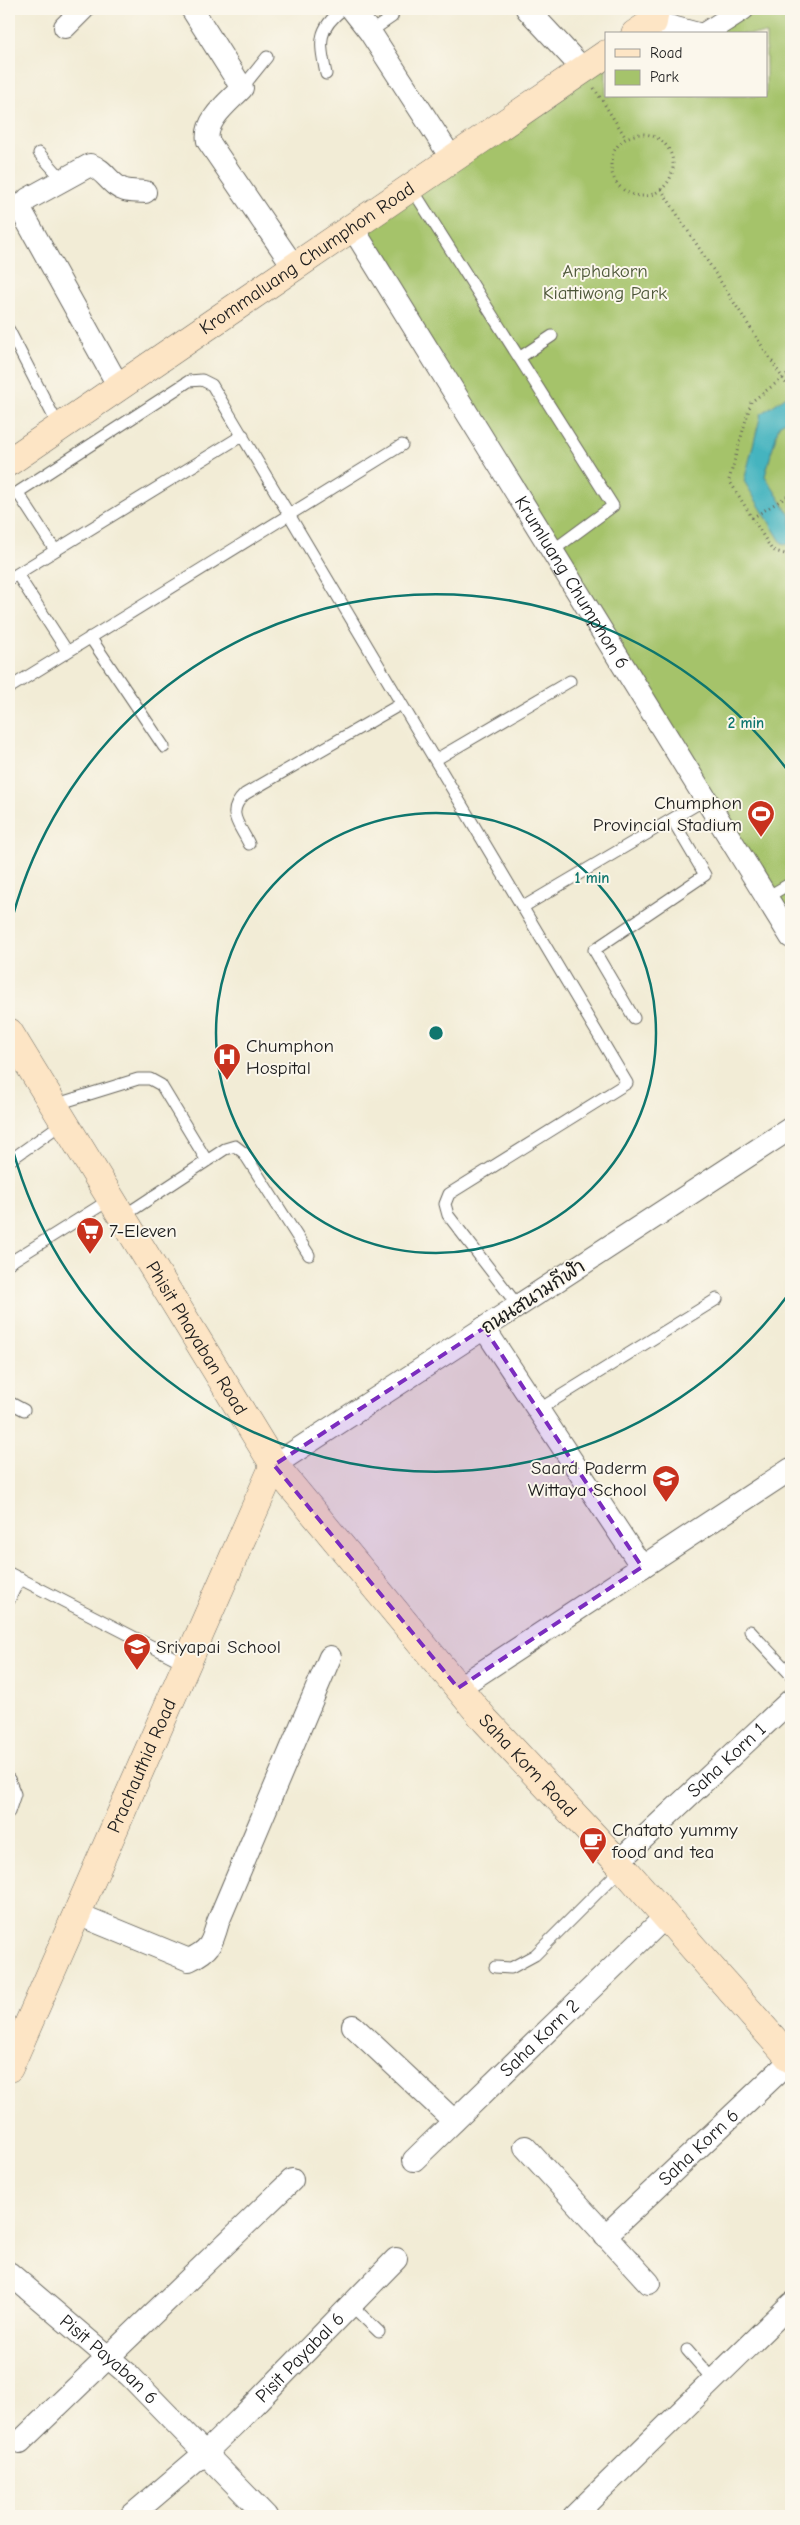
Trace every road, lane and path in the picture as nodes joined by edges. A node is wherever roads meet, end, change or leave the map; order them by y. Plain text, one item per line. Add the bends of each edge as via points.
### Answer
1 (83, 9) edge
2 (192, 9) edge
3 (343, 9) edge
4 (352, 9) edge
5 (394, 9) edge
6 (527, 9) edge
7 (743, 9) edge
8 (648, 22) edge
9 (65, 27) dead end
10 (370, 32) junction
11 (690, 32) edge
12 (707, 32) edge
13 (605, 55) edge
14 (266, 57) dead end
15 (583, 70) junction
16 (326, 74) dead end
17 (242, 88) junction
18 (626, 138) junction
19 (39, 153) dead end
20 (452, 159) junction
21 (62, 179) junction
22 (411, 187) junction
23 (661, 189) junction
24 (145, 192) dead end
25 (352, 227) junction
26 (294, 267) junction
27 (9, 330) edge
28 (552, 336) dead end
29 (519, 358) junction
30 (791, 372) edge
31 (783, 377) junction
32 (119, 387) junction
33 (791, 391) edge
34 (59, 428) junction
35 (243, 435) junction
36 (402, 445) dead end
37 (9, 462) edge
38 (791, 494) edge
39 (13, 495) edge
40 (289, 515) junction
41 (752, 518) junction
42 (55, 550) junction
43 (552, 551) junction
44 (791, 556) edge
45 (13, 577) edge
46 (90, 637) junction
47 (67, 652) junction
48 (570, 681) dead end
49 (9, 688) edge
50 (401, 704) junction
51 (164, 747) dead end
52 (435, 760) junction
53 (706, 799) junction
54 (672, 819) junction
55 (249, 844) dead end
56 (791, 883) edge
57 (767, 897) junction
58 (522, 907) junction
59 (791, 937) edge
60 (634, 1018) dead end
61 (9, 1032) edge
62 (59, 1114) junction
63 (791, 1128) edge
64 (9, 1161) edge
65 (207, 1161) junction
66 (116, 1208) junction
67 (309, 1255) dead end
68 (9, 1263) edge
69 (717, 1299) dead end
70 (518, 1306) junction
71 (484, 1328) junction
72 (9, 1402) edge
73 (24, 1410) dead end
74 (538, 1410) junction
75 (274, 1465) junction
76 (791, 1469) edge
77 (642, 1567) junction
78 (9, 1573) edge
79 (20, 1578) junction
80 (9, 1600) edge
81 (750, 1631) dead end
82 (330, 1657) dead end
83 (186, 1664) junction
84 (791, 1675) edge
85 (458, 1688) junction
86 (791, 1700) edge
87 (9, 1780) edge
88 (9, 1812) edge
89 (621, 1864) junction
90 (75, 1913) junction
91 (666, 1917) junction
92 (495, 1967) dead end
93 (353, 2026) dead end
94 (791, 2059) edge
95 (10, 2060) edge
96 (454, 2121) junction
97 (525, 2147) dead end
98 (414, 2160) dead end
99 (292, 2180) dead end
100 (605, 2236) junction
101 (396, 2259) dead end
102 (9, 2274) edge
103 (649, 2283) dead end
104 (791, 2304) edge
105 (351, 2305) junction
106 (379, 2332) dead end
107 (688, 2350) dead end
108 (108, 2357) junction
109 (714, 2381) junction
110 (20, 2442) dead end
111 (204, 2454) junction
112 (131, 2516) edge
113 (266, 2516) edge
114 (574, 2516) edge

1 - 9 street
2 - 17 street
3 - 16 lane via 328,20 323,32 320,44
4 - 10 street
5 - 10 lane via 392,17
6 - 15 street
7 - 12 street
8 - 11 street
10 - 20 street
13 - 15 street, Krommaluang Chumphon Road
14 - 17 lane
15 - 18 path
15 - 20 street, Krommaluang Chumphon Road
17 - 26 street via 210,122 206,131 208,141
18 - 23 path via 646,133 656,136 670,151 672,171
18 - 23 path via 612,153 612,173 616,182 623,190 642,196
19 - 21 lane
20 - 22 street, Krommaluang Chumphon Road
21 - 24 street via 90,165 125,191
21 - 32 street via 28,199 22,212
22 - 25 street, Krommaluang Chumphon Road
22 - 29 lane
23 - 31 path
25 - 26 street, Krommaluang Chumphon Road
25 - 43 street, Krumluang Chumphon 6
26 - 32 street, Krommaluang Chumphon Road
27 - 34 lane
28 - 29 lane
29 - 43 lane via 613,506
30 - 31 path
31 - 33 path
31 - 41 path via 751,402 730,480
32 - 34 street, Krommaluang Chumphon Road
34 - 37 street, Krommaluang Chumphon Road
35 - 39 lane via 212,386 202,380 189,381
35 - 40 lane
35 - 42 lane
36 - 40 lane
38 - 41 path
39 - 42 lane
40 - 46 lane
40 - 50 lane
41 - 44 path via 772,550
42 - 45 lane
43 - 53 street, Krumluang Chumphon 6
45 - 47 lane
46 - 47 lane
46 - 51 lane
47 - 49 lane
48 - 52 lane
50 - 52 lane
50 - 55 lane via 235,803 234,813
52 - 58 lane
53 - 54 lane
53 - 57 street, Krumluang Chumphon 6
54 - 58 lane
54 - 60 lane via 705,875 594,950
56 - 57 lane
57 - 59 street, Krumluang Chumphon 6
58 - 70 lane via 627,1083 449,1194 445,1204 448,1215
61 - 62 street, Phisit Phayaban Road
62 - 64 lane
62 - 65 lane via 138,1079 150,1079 161,1086
62 - 66 street, Phisit Phayaban Road
63 - 70 street, ถนนสนามกีฬา
65 - 66 lane
65 - 67 lane via 235,1146 244,1153
66 - 68 lane
66 - 75 street, Phisit Phayaban Road
69 - 74 lane
70 - 71 street, ถนนสนามกีฬา
71 - 74 street
71 - 75 street, ถนนสนามกีฬา
72 - 73 lane
74 - 77 street
75 - 83 street, Prachauthid Road
75 - 85 street, Saha Korn Road
76 - 77 street
77 - 85 street
78 - 79 lane
79 - 80 lane
79 - 83 lane
81 - 84 lane
82 - 90 street via 212,1943 203,1953 188,1960
83 - 90 street, Prachauthid Road
85 - 89 street, Saha Korn Road
86 - 89 street, Saha Korn 1
87 - 88 lane via 15,1794
89 - 91 street, Saha Korn Road
89 - 92 lane via 535,1955 511,1968
90 - 95 street, Prachauthid Road
91 - 94 street, Saha Korn Road
91 - 96 street, Saha Korn 2
93 - 96 street
94 - 100 street, Saha Korn 6
96 - 98 street, Saha Korn 2
97 - 100 street
99 - 108 street
100 - 103 street
101 - 105 street, Pisit Payabal 6
102 - 108 street, Pisit Payaban 6
104 - 109 street
105 - 106 lane
105 - 111 street, Pisit Payabal 6
107 - 109 lane
108 - 110 street
108 - 111 street, Pisit Payaban 6
109 - 114 street
111 - 112 street, Pisit Payabal 6
111 - 113 street, Pisit Payaban 6

